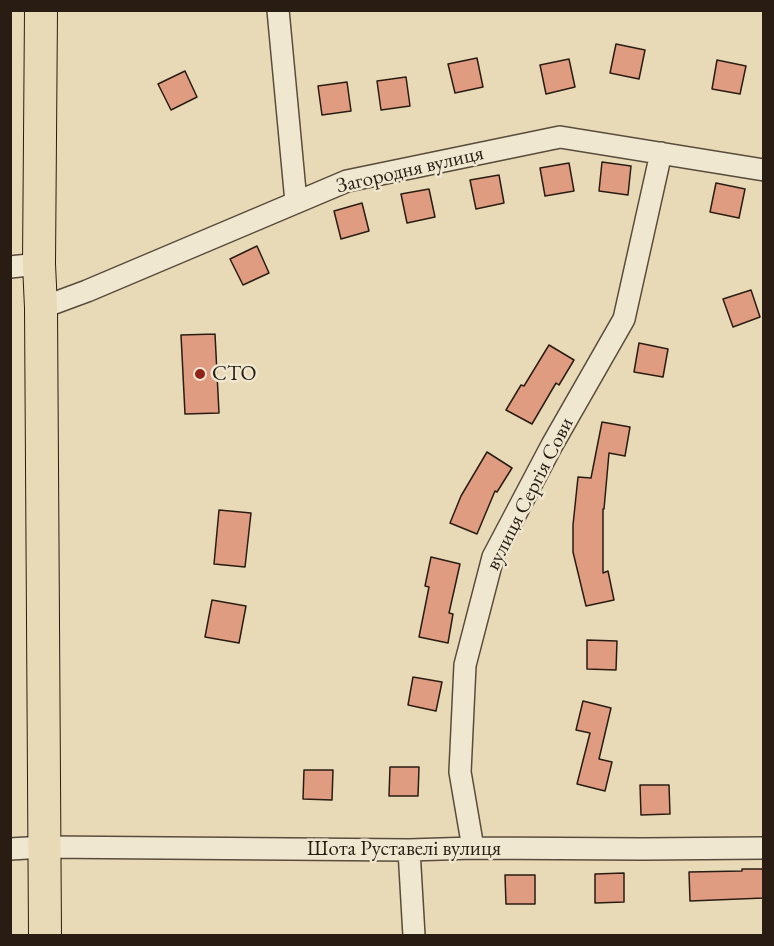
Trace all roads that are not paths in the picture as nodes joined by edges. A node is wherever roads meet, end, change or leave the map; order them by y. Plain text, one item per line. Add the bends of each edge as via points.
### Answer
1 (278, 10) edge
2 (46, 12) edge
3 (661, 153) junction
4 (764, 170) edge
5 (296, 202) junction
6 (25, 266) edge
7 (41, 308) junction
8 (45, 847) junction
9 (473, 848) junction
10 (764, 848) edge
11 (10, 849) edge
12 (408, 850) junction
13 (45, 936) edge
14 (414, 936) edge

1 - 5 street
2 - 6 highway
3 - 4 street, Загородня вулиця
3 - 5 street, Загородня вулиця via 560,137 347,181
3 - 9 street, вулиця Сергія Сови via 624,319 493,557 465,665 460,772
5 - 7 street, Загородня вулиця
6 - 7 highway
7 - 8 highway
8 - 11 street, Шота Руставелі вулиця
8 - 12 street, Шота Руставелі вулиця
8 - 13 highway
9 - 10 street, Шота Руставелі вулиця
9 - 12 street, Шота Руставелі вулиця
12 - 14 street

